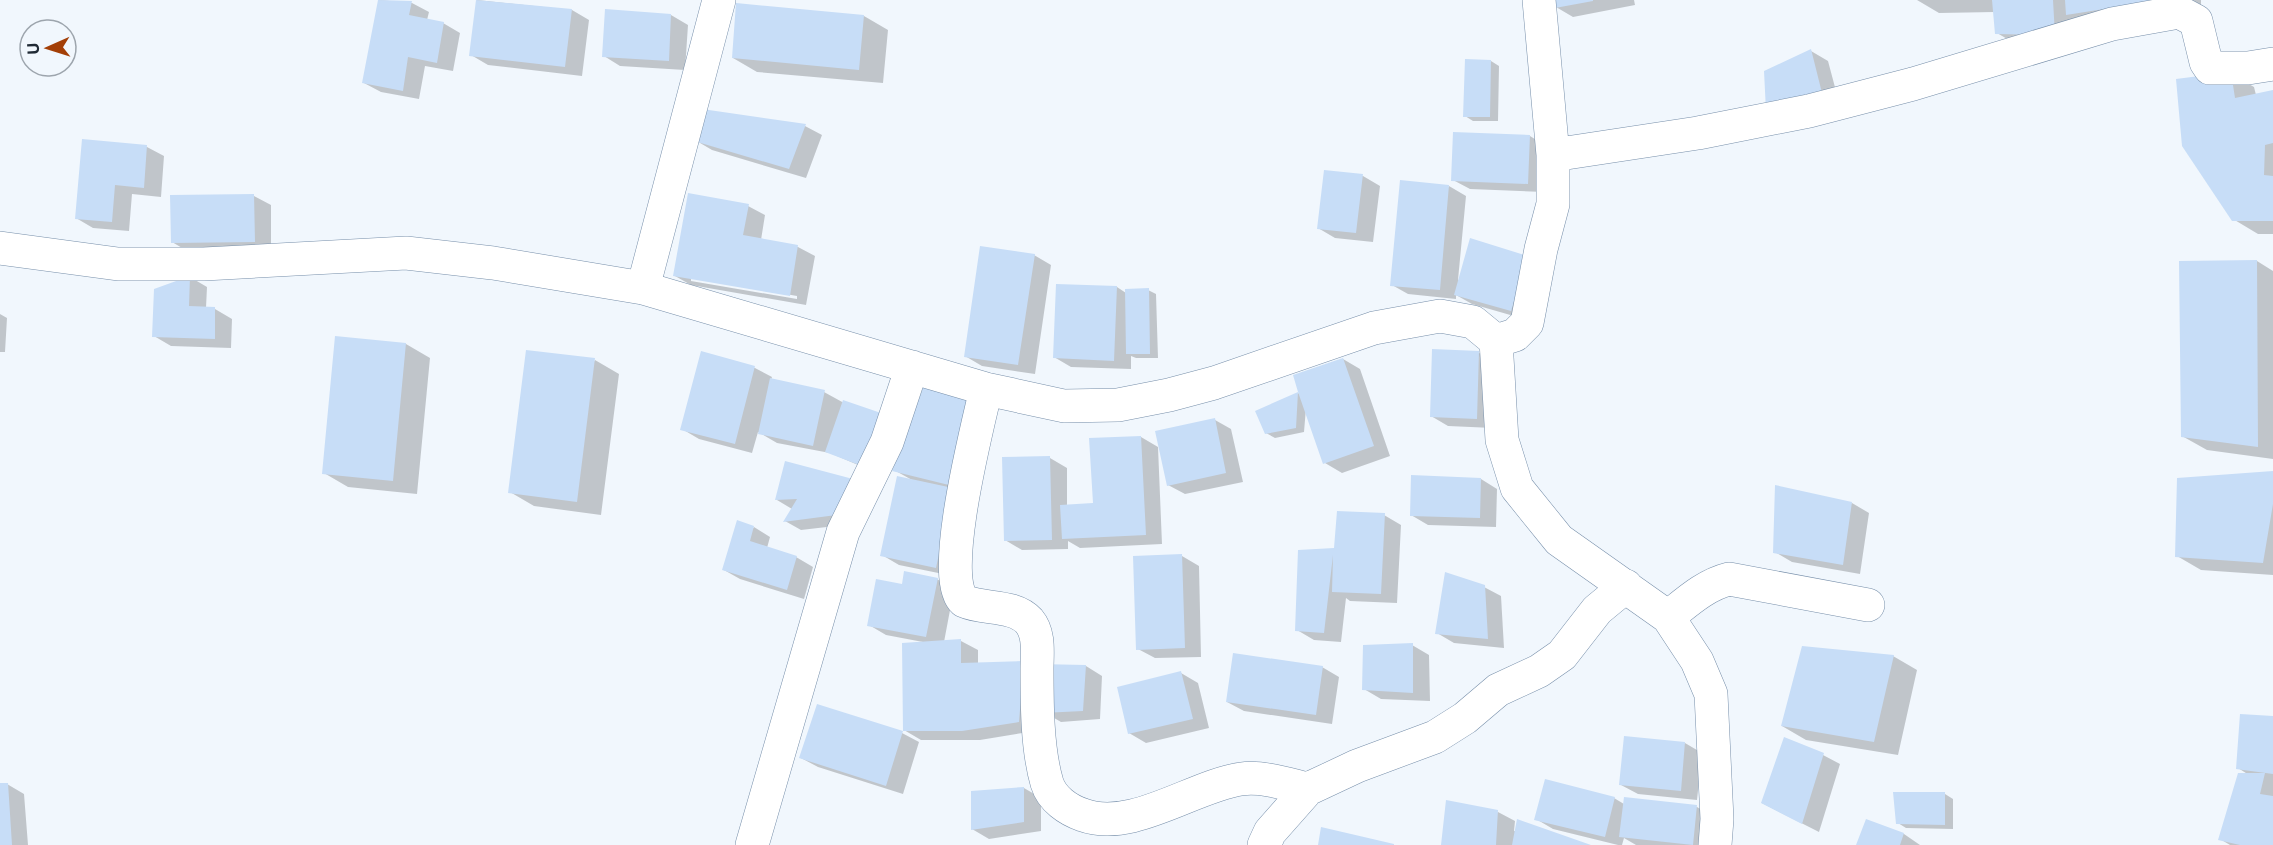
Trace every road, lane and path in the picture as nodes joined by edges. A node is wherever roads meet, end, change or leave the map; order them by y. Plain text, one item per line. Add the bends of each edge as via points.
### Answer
1 (719, 0) edge
2 (1539, 0) edge
3 (2273, 64) edge
4 (1553, 155) junction
5 (0, 248) edge
6 (643, 288) junction
7 (1496, 341) junction
8 (912, 367) junction
9 (986, 389) junction
10 (1626, 586) junction
11 (1868, 605) dead end
12 (1668, 617) junction
13 (1308, 789) junction
14 (753, 845) edge
15 (1264, 845) edge
16 (1715, 845) edge

1 - 6 street
2 - 4 street
3 - 4 street via 2210,68 2196,21 2179,12 2112,24 1809,111
4 - 7 street via 1553,204 1527,323 1515,335
5 - 6 street via 118,264 204,264 406,253
6 - 8 street
7 - 9 street via 1473,322 1440,316 1374,328 1214,383 1118,405 1064,406
7 - 10 street via 1502,440 1517,488 1559,540
8 - 9 street
8 - 14 street via 886,442 843,532
9 - 13 street via 961,507 956,587 964,601 1022,615 1034,629 1036,711 1047,784 1055,797 1069,809 1103,820 1144,812 1210,786 1242,779 1272,780
10 - 12 street
10 - 13 street via 1597,610 1562,655 1539,671 1498,690 1435,737 1346,770
11 - 12 street via 1729,579 1696,594
12 - 16 street via 1697,661 1710,694
13 - 15 street via 1270,832

